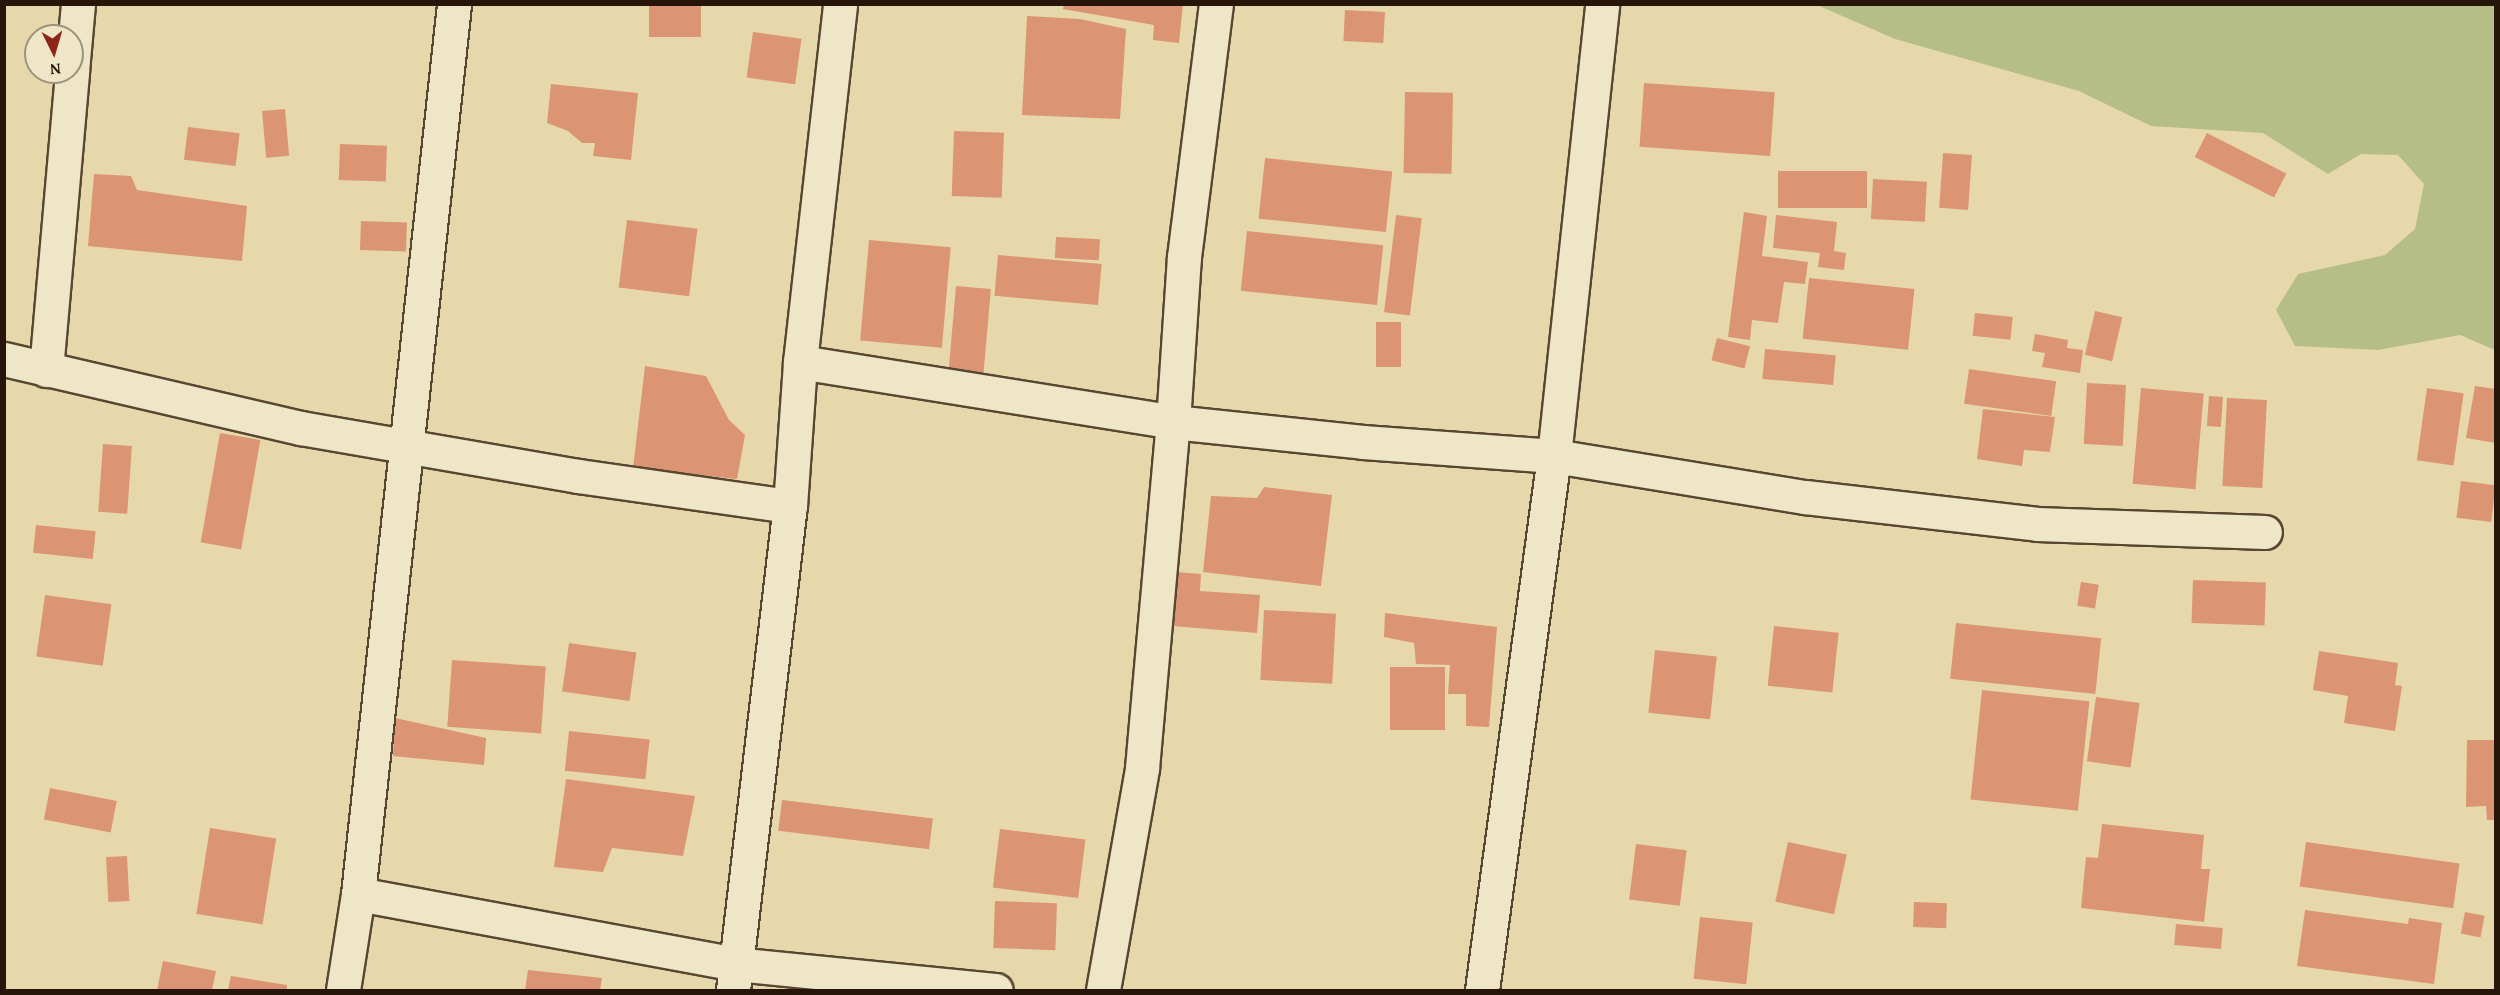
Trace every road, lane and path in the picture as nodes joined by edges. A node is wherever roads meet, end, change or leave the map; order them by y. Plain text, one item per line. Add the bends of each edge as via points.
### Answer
1 (78, 4) edge
2 (454, 4) edge
3 (840, 4) edge
4 (1216, 4) edge
5 (1602, 4) edge
6 (76, 24) edge
7 (71, 84) edge
8 (4, 359) edge
9 (800, 362) junction
10 (46, 370) junction
11 (1173, 422) junction
12 (407, 447) junction
13 (1554, 456) junction
14 (790, 506) junction
15 (2265, 532) dead end
16 (358, 894) junction
17 (734, 977) edge
18 (343, 990) edge
19 (996, 990) edge
20 (1103, 990) edge
21 (1482, 990) edge

1 - 6 street
2 - 12 street
3 - 9 street
4 - 11 street via 1184,257
5 - 13 street
7 - 10 street
8 - 10 street
9 - 11 street
9 - 14 street
10 - 12 street via 301,428
11 - 13 street via 1363,442
11 - 20 street via 1142,768
12 - 14 street
12 - 16 street
13 - 15 street via 1805,497 2037,524
13 - 21 street
14 - 17 street
16 - 17 street
16 - 18 street
17 - 19 street

